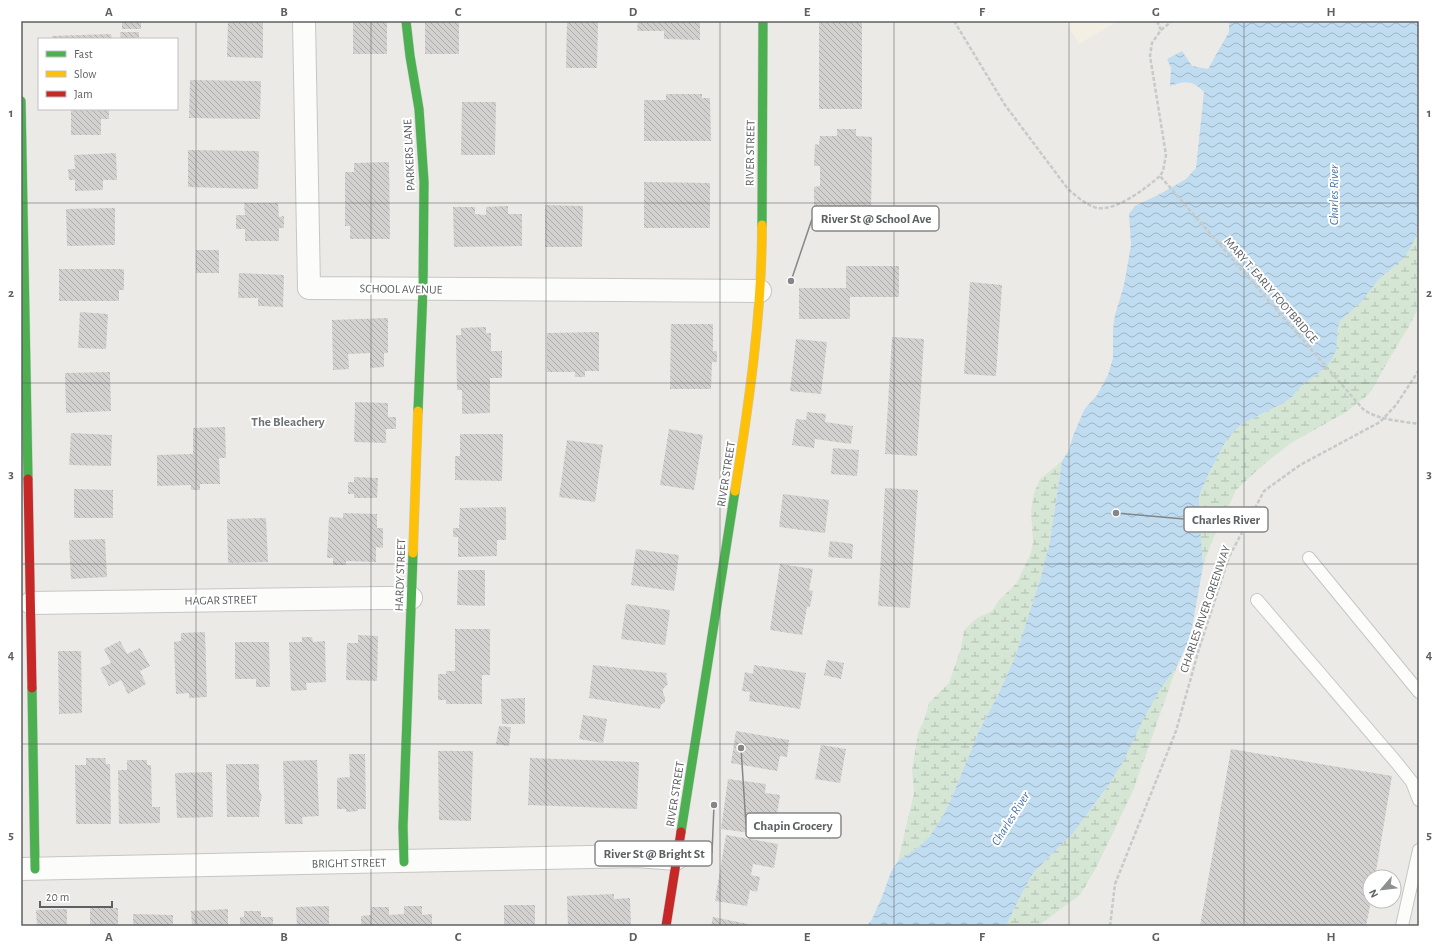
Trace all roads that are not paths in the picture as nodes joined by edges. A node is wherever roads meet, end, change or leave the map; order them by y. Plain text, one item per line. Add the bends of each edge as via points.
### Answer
1 (304, 21) edge
2 (406, 21) edge
3 (763, 21) edge
4 (21, 102) edge
5 (23, 274) edge
6 (424, 289) junction
7 (760, 291) junction
8 (1309, 558) dead end
9 (411, 598) junction
10 (1257, 600) dead end
11 (30, 603) junction
12 (1419, 692) edge
13 (1419, 800) edge
14 (1419, 850) edge
15 (676, 859) junction
16 (404, 862) junction
17 (28, 869) edge
18 (666, 926) edge
19 (1402, 926) edge

1 - 6 street, SCHOOL AVENUE via 309,288
2 - 6 street, PARKERS LANE via 422,147
3 - 7 street, RIVER STREET
4 - 5 street
5 - 11 street
6 - 7 street, SCHOOL AVENUE
6 - 9 street, HARDY STREET
7 - 15 street, RIVER STREET via 756,354 748,415
8 - 12 lane
9 - 11 street, HAGAR STREET
9 - 16 street, HARDY STREET via 403,819
10 - 13 lane via 1396,762 1412,782
11 - 17 street
14 - 19 lane
15 - 16 street, BRIGHT STREET via 637,856
15 - 18 street, RIVER STREET
16 - 17 street, BRIGHT STREET

